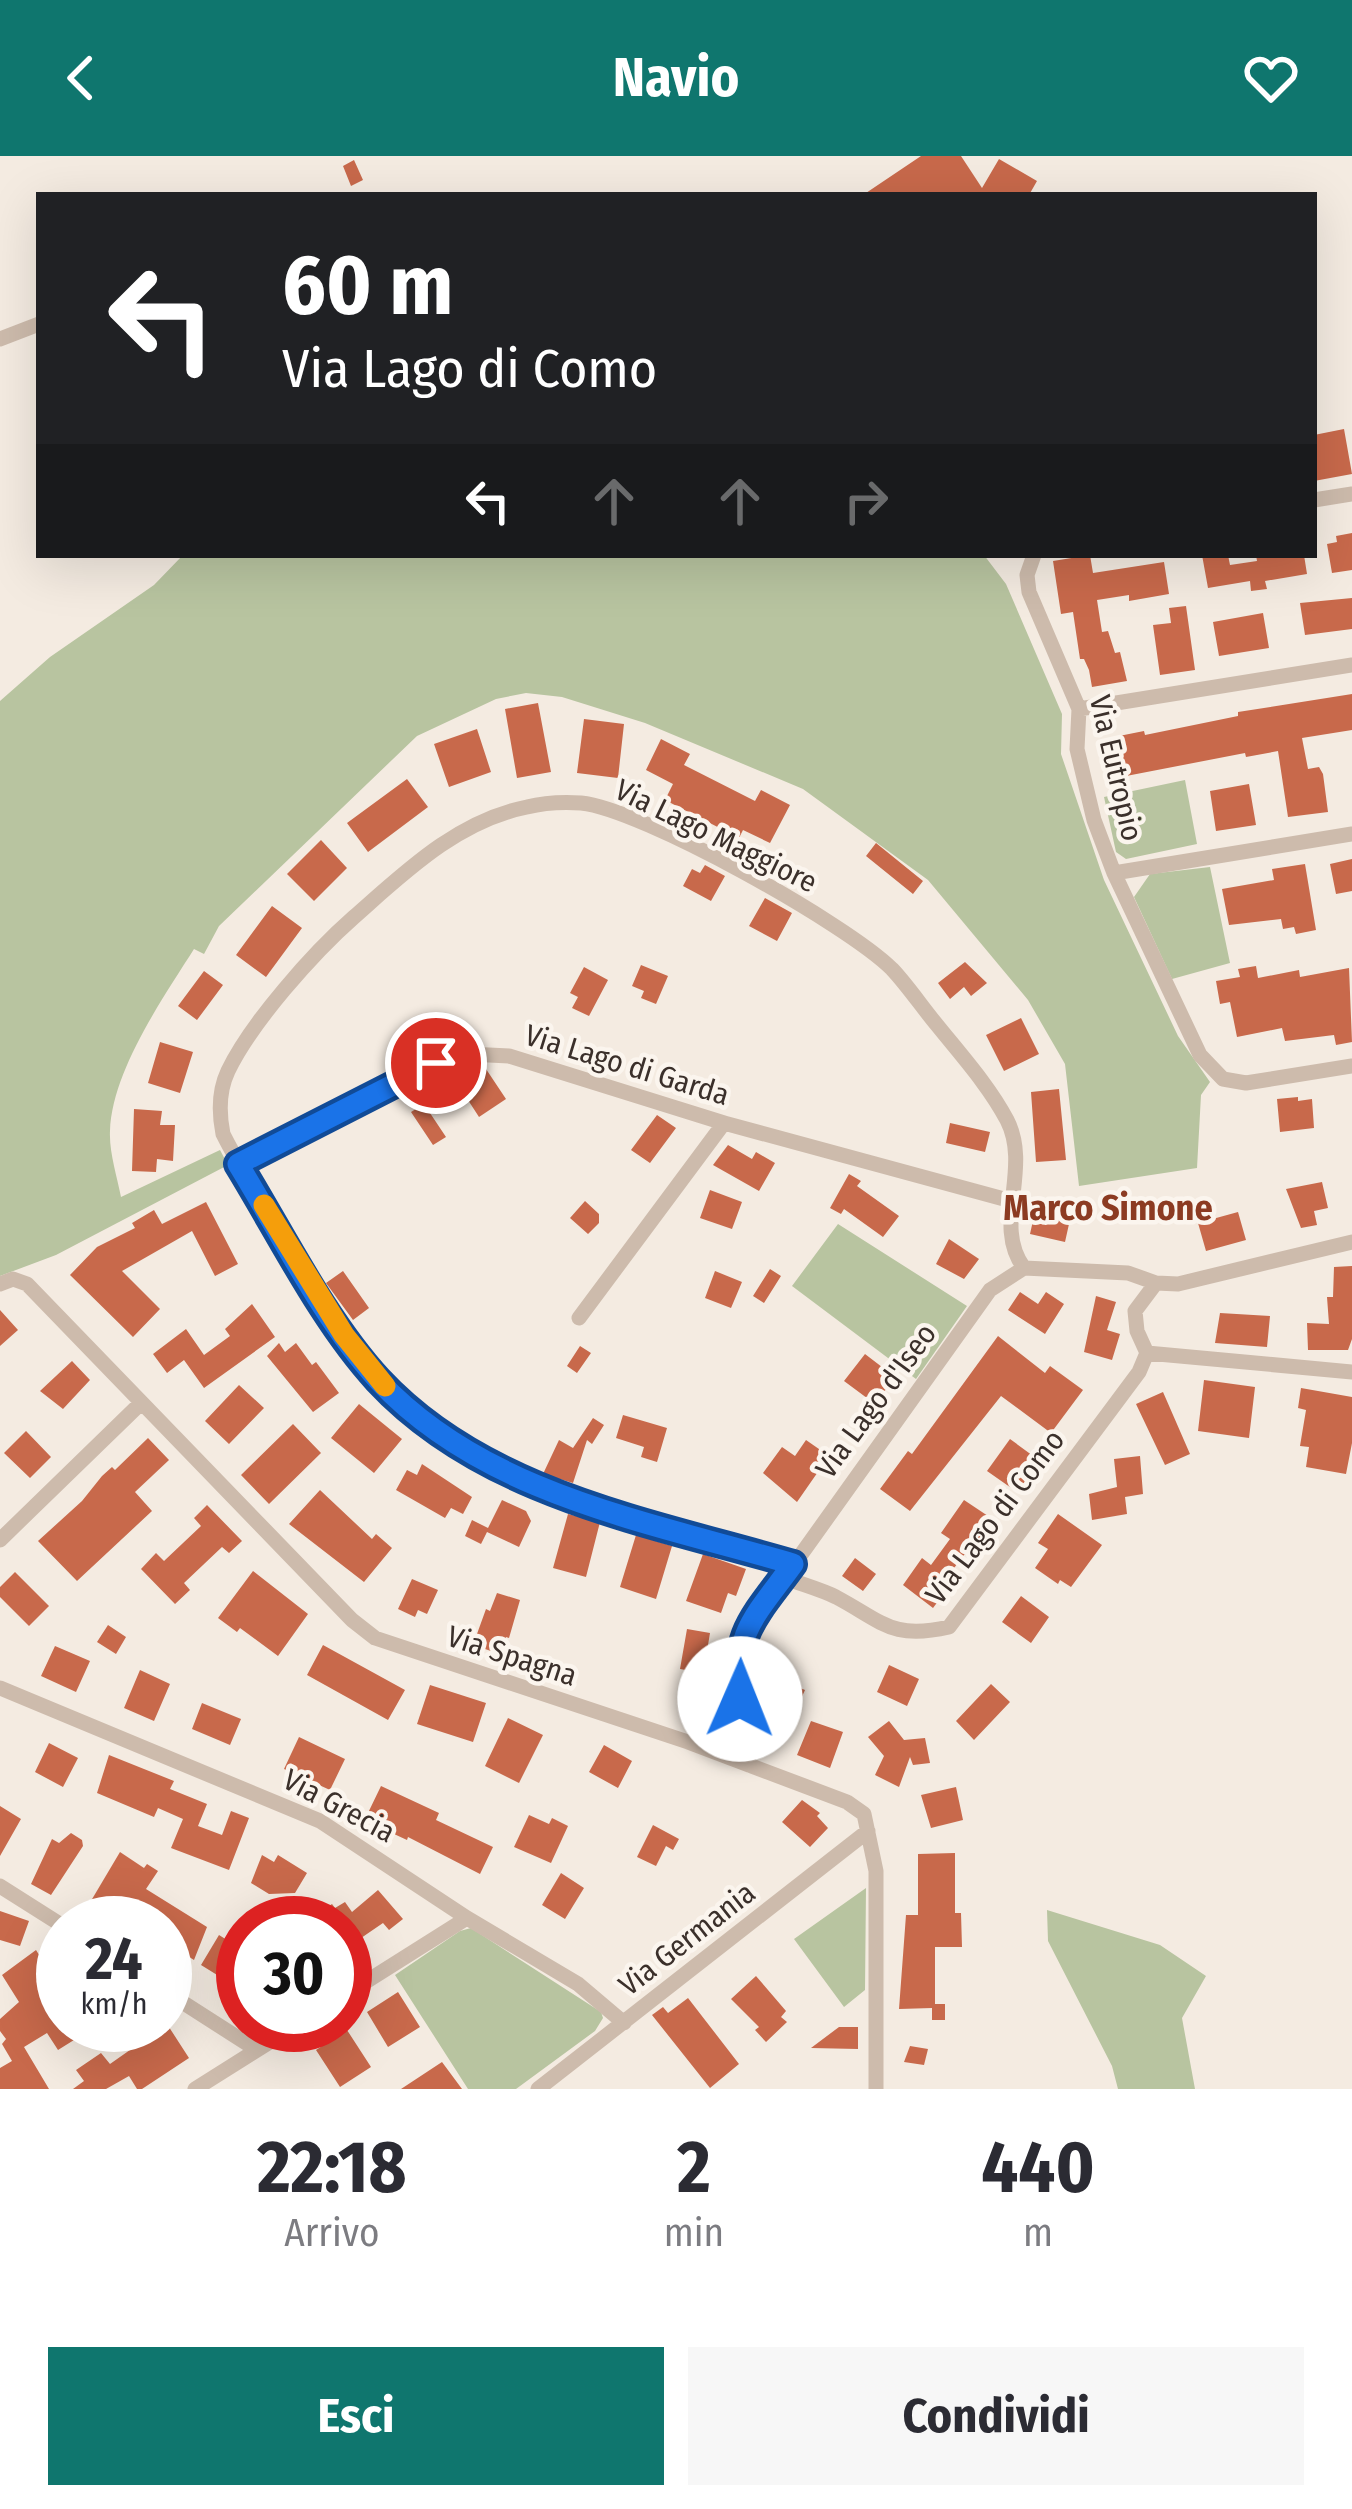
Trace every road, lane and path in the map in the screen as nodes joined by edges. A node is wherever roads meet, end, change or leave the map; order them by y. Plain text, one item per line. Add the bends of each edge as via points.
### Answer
1 (36, 325) edge
2 (0, 339) edge
3 (1352, 494) edge
4 (1317, 500) edge
5 (1033, 558) edge
6 (1352, 665) edge
7 (1079, 709) junction
8 (1352, 834) edge
9 (1114, 873) junction
10 (1352, 1066) edge
11 (724, 1123) junction
12 (238, 1164) junction
13 (1015, 1202) junction
14 (1352, 1242) edge
15 (1024, 1268) junction
16 (0, 1283) edge
17 (1156, 1283) junction
18 (579, 1318) dead end
19 (1147, 1353) junction
20 (1352, 1372) edge
21 (141, 1402) junction
22 (0, 1540) edge
23 (788, 1570) junction
24 (0, 1688) edge
25 (749, 1765) junction
26 (868, 1831) junction
27 (0, 1886) edge
28 (36, 1909) edge
29 (467, 1918) junction
30 (372, 1978) edge
31 (624, 2023) junction
32 (254, 2052) edge
33 (195, 2089) edge
34 (538, 2089) edge
35 (876, 2089) edge

1 - 2 street
3 - 4 street
5 - 7 street, Via Eutropio via 1029,592
6 - 7 street
7 - 9 street, Via Eutropio via 1077,749
8 - 9 street
9 - 10 street, Via Eutropio via 1200,1055 1222,1079 1246,1083
11 - 12 street, Via Lago di Garda via 509,1056 469,1054 436,1063
11 - 13 street, Via Lago di Garda
11 - 18 street
12 - 13 street, Via Lago Maggiore via 219,1115 226,1075 303,967 450,838 530,806 583,803 643,824 799,903 891,969 1009,1124 1019,1158
12 - 23 street, Via Lago di Como via 355,1350 452,1443 546,1488
13 - 15 street, Via Lago Maggiore via 1010,1234
14 - 17 street
15 - 17 street via 1128,1273
15 - 23 street, Via Lago d'Iseo via 990,1290
16 - 21 street, Via Spagna via 27,1284
17 - 19 street via 1135,1311
19 - 20 street
19 - 23 street, Via Lago di Como via 950,1627 888,1630
21 - 22 street
21 - 25 street, Via Spagna via 375,1638
23 - 25 street, Via Lago d'Iseo via 740,1640
24 - 29 street, Via Grecia via 320,1821
25 - 26 street, Via Spagna via 847,1802 864,1814
26 - 31 street, Via Germania
26 - 35 street via 876,1871
27 - 28 street
29 - 30 street
29 - 31 street, Via Grecia via 578,1984
31 - 34 street, Via Germania
32 - 33 street

